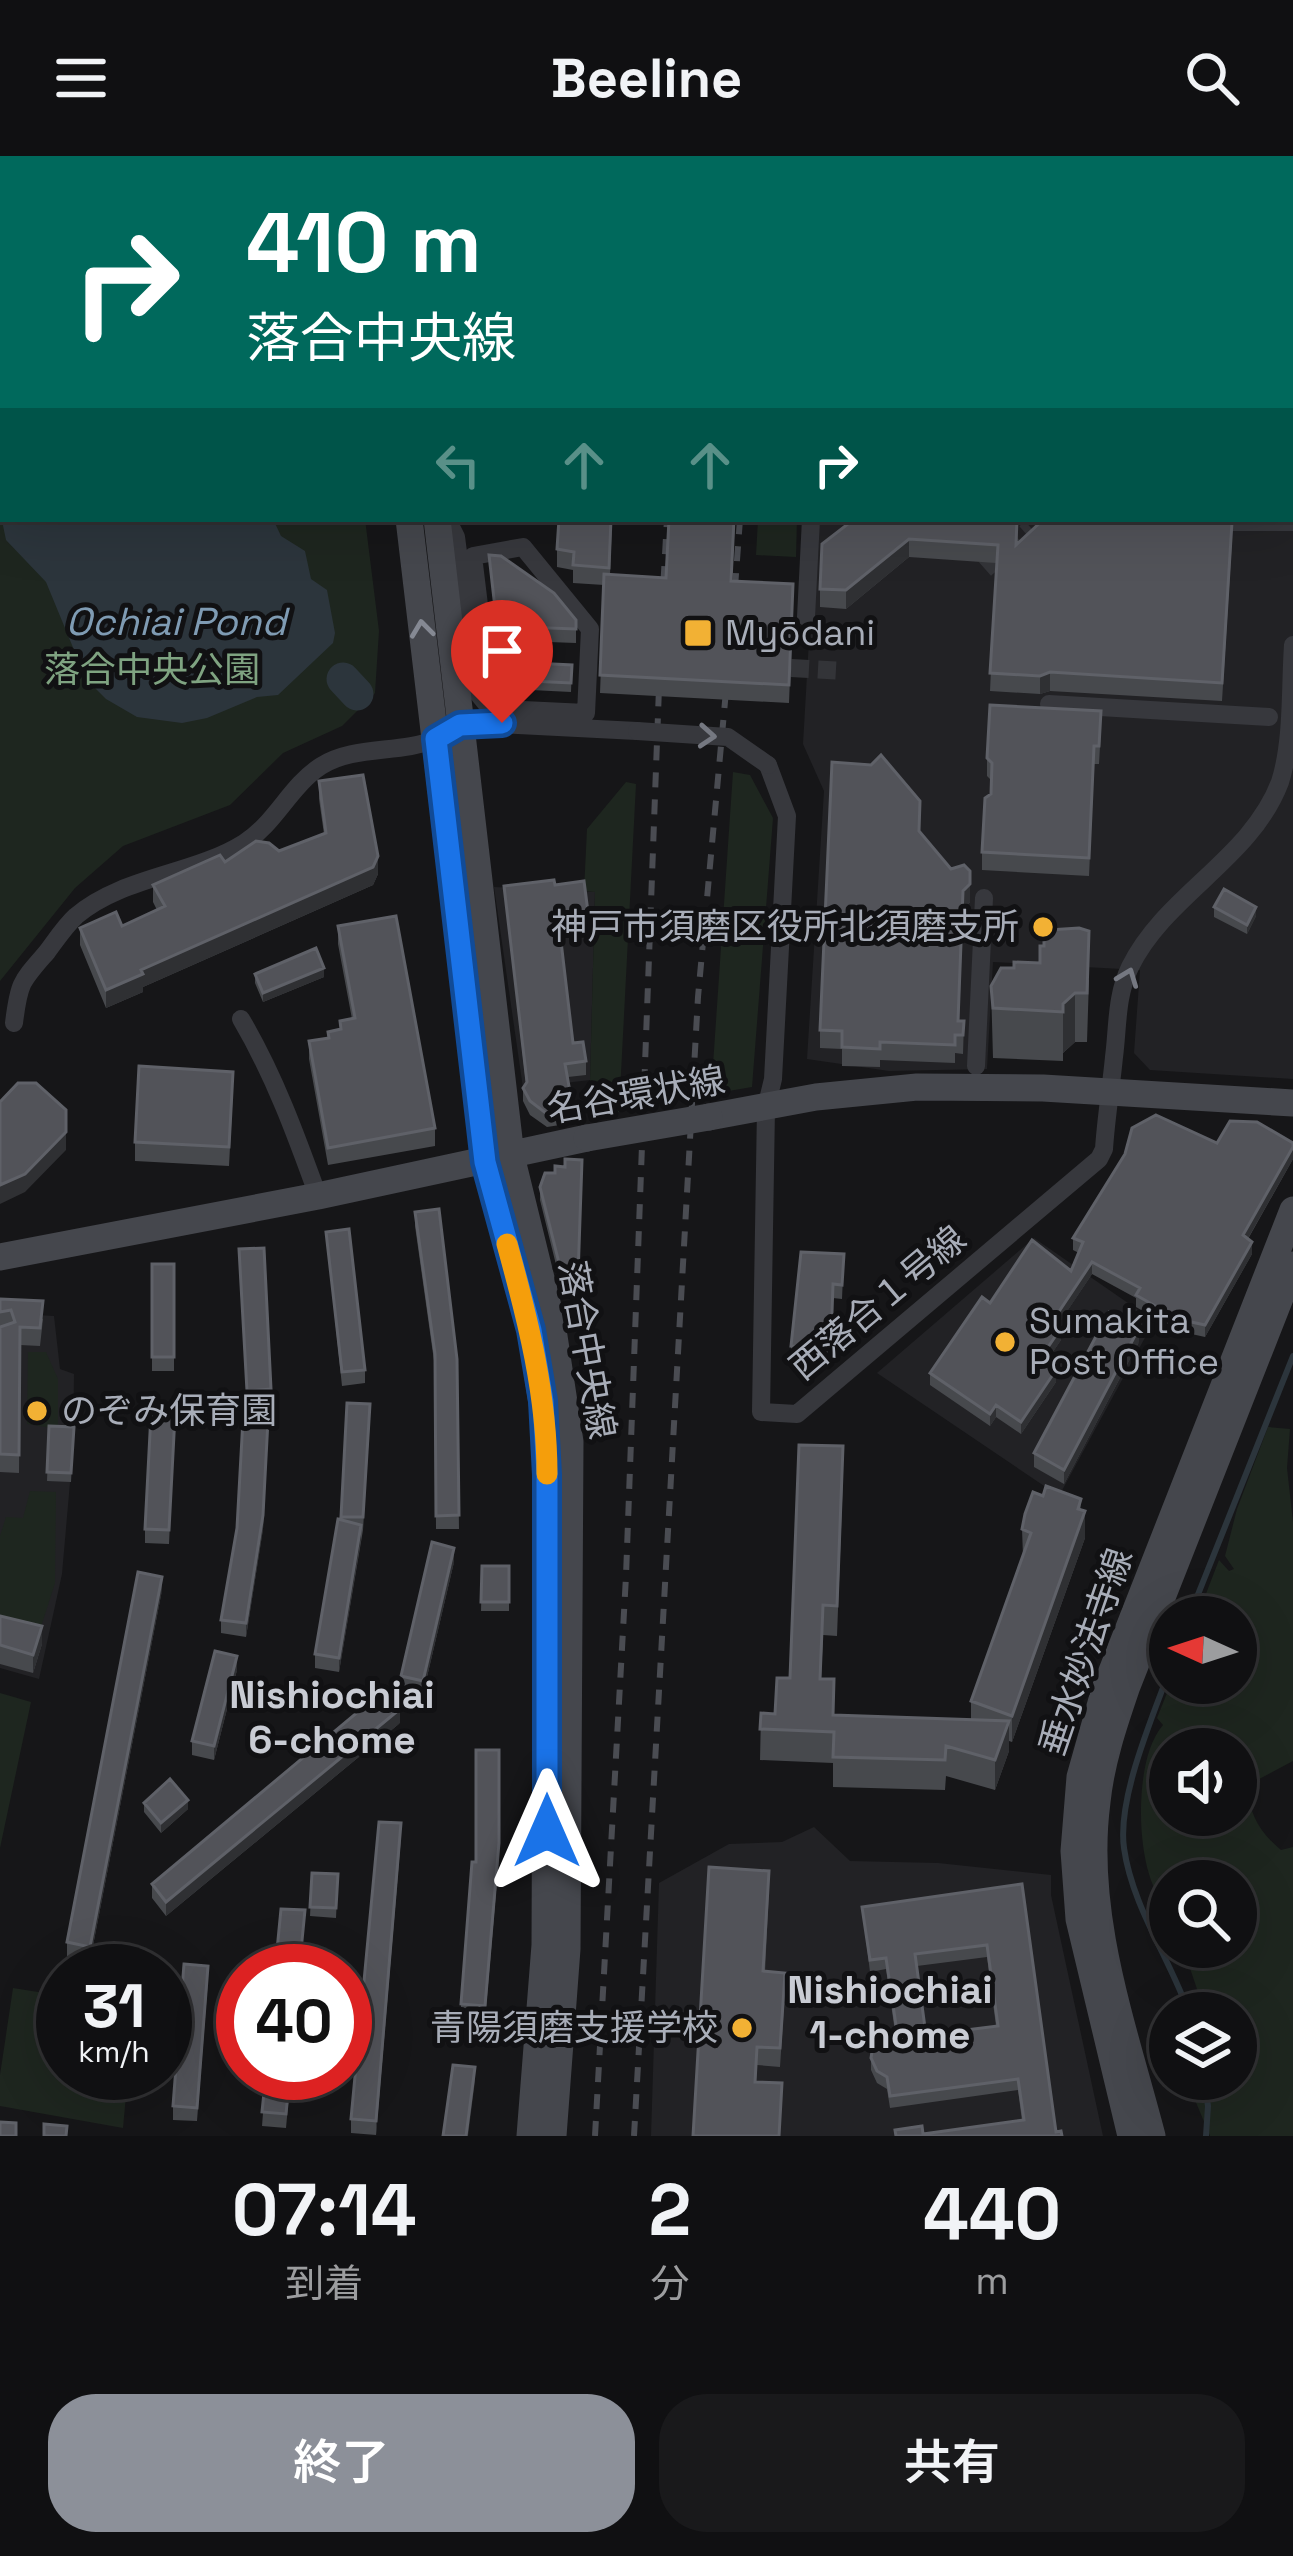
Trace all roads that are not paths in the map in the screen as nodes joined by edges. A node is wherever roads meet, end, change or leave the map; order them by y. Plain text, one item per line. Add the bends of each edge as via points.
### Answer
1 (410, 522) edge
2 (437, 522) edge
3 (448, 522) edge
4 (812, 522) edge
5 (1194, 522) edge
6 (1190, 523) edge
7 (1271, 533) dead end
8 (1293, 534) edge
9 (806, 617) dead end
10 (1293, 645) edge
11 (595, 657) joint
12 (1049, 704) edge
13 (1269, 717) dead end
14 (502, 723) junction
15 (448, 732) junction
16 (984, 898) dead end
17 (241, 1018) dead end
18 (14, 1023) dead end
19 (976, 1066) dead end
20 (1109, 1092) junction
21 (1285, 1102) edge
22 (759, 1109) junction
23 (498, 1159) junction
24 (318, 1196) junction
25 (1293, 1210) edge
26 (0, 1257) edge
27 (1293, 1265) edge
28 (530, 2136) edge
29 (553, 2136) edge
30 (1131, 2136) edge
31 (1152, 2136) edge

15 -> 1 street, 落合中央線
2 - 15 street, 落合中央線
3 - 14 street via 476,691
4 - 9 street
5 - 6 street
7 - 8 street
20 -> 10 street via 1118,1008 1136,956 1249,833 1280,784
11 - 11 street via 586,713 503,709 489,687 473,556 524,547 590,629
12 - 13 street
14 - 15 street
14 -> 22 street, bridge via 728,737 768,765 787,815 773,1079
15 - 18 street via 322,765 239,846 77,916 18,985
15 - 23 street, 落合中央線
16 - 19 street
17 - 24 street
20 - 21 street, 名谷環状線
20 - 22 street, 名谷環状線 via 898,1088
20 - 22 street, 西落合１号線 via 1100,1159 790,1416 761,1412
22 - 23 street, 名谷環状線, bridge
23 - 24 street, 名谷環状線
23 - 28 street, 落合中央線 via 547,1437 545,1945
23 - 29 street, 落合中央線 via 552,1323 569,1442 567,1949
24 - 26 street, 名谷環状線
25 - 30 street, 垂水妙法寺線 via 1105,1689 1080,1777 1079,1919
27 - 31 street, 垂水妙法寺線 via 1127,1686 1099,1786 1100,1925

